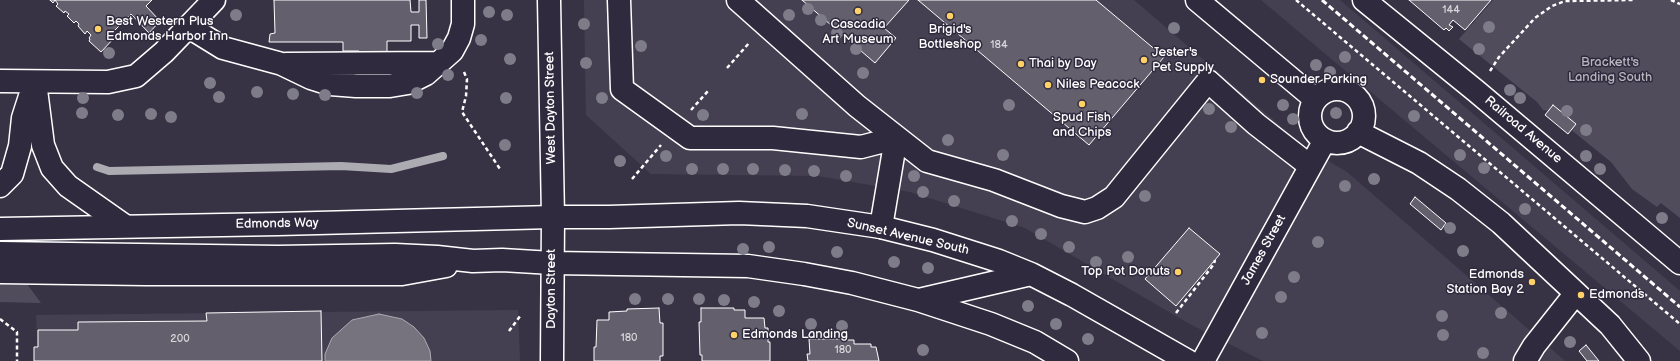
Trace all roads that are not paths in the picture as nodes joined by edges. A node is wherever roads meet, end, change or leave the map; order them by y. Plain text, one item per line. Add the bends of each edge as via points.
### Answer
1 (214, 0) edge
2 (463, 0) edge
3 (549, 0) edge
4 (619, 0) edge
5 (738, 0) edge
6 (1197, 0) edge
7 (1364, 0) edge
8 (189, 27) junction
9 (0, 81) edge
10 (35, 82) junction
11 (1315, 100) junction
12 (1358, 132) junction
13 (896, 138) junction
14 (1325, 140) junction
15 (1310, 166) junction
16 (0, 186) edge
17 (553, 217) junction
18 (126, 226) junction
19 (881, 228) junction
20 (0, 229) edge
21 (0, 253) edge
22 (473, 260) junction
23 (552, 263) junction
24 (1680, 263) edge
25 (0, 272) edge
26 (1030, 274) junction
27 (1576, 293) junction
28 (918, 300) junction
29 (552, 361) edge
30 (1067, 361) edge
31 (1188, 361) edge
32 (1203, 361) edge
33 (1525, 361) edge
34 (1639, 361) edge

1 - 8 main road
2 - 8 main road via 463,24 459,38 445,57 426,74 408,83 390,86 330,84 282,64 223,48
3 - 17 main road, West Dayton Street
4 - 13 main road via 622,89 690,138 773,138 862,147
5 - 13 main road
6 - 11 main road
7 - 24 main road, Railroad Avenue
8 - 10 main road via 136,76 108,82
9 - 10 main road
10 - 16 main road via 23,118 20,146 12,174
10 - 18 main road via 43,145 52,168 68,186
11 - 12 main road via 1321,93 1337,88 1353,94 1363,107 1362,124
11 - 14 main road via 1310,112 1312,126
12 - 14 main road via 1347,141 1339,143
12 - 27 main road via 1419,163 1458,189 1501,223
13 - 15 main road via 927,161 994,180 1061,206 1085,212 1114,197 1208,81 1256,124
13 - 19 main road
14 - 15 main road, James Street
15 - 32 main road, James Street
17 - 18 main road, Edmonds Way
17 - 19 main road, Sunset Avenue South via 770,214
17 - 23 main road, Dayton Street
18 - 20 main road, Edmonds Way
19 - 26 main road, Sunset Avenue South via 967,250
21 - 22 main road via 278,257 395,255
22 - 23 main road
22 - 25 main road via 402,274
23 - 28 main road via 748,266 852,283
23 - 29 main road, Dayton Street
26 - 28 main road
26 - 31 main road, Sunset Avenue South via 1078,298
27 - 33 main road
27 - 34 main road via 1610,325
28 - 30 main road via 991,324 1035,342

